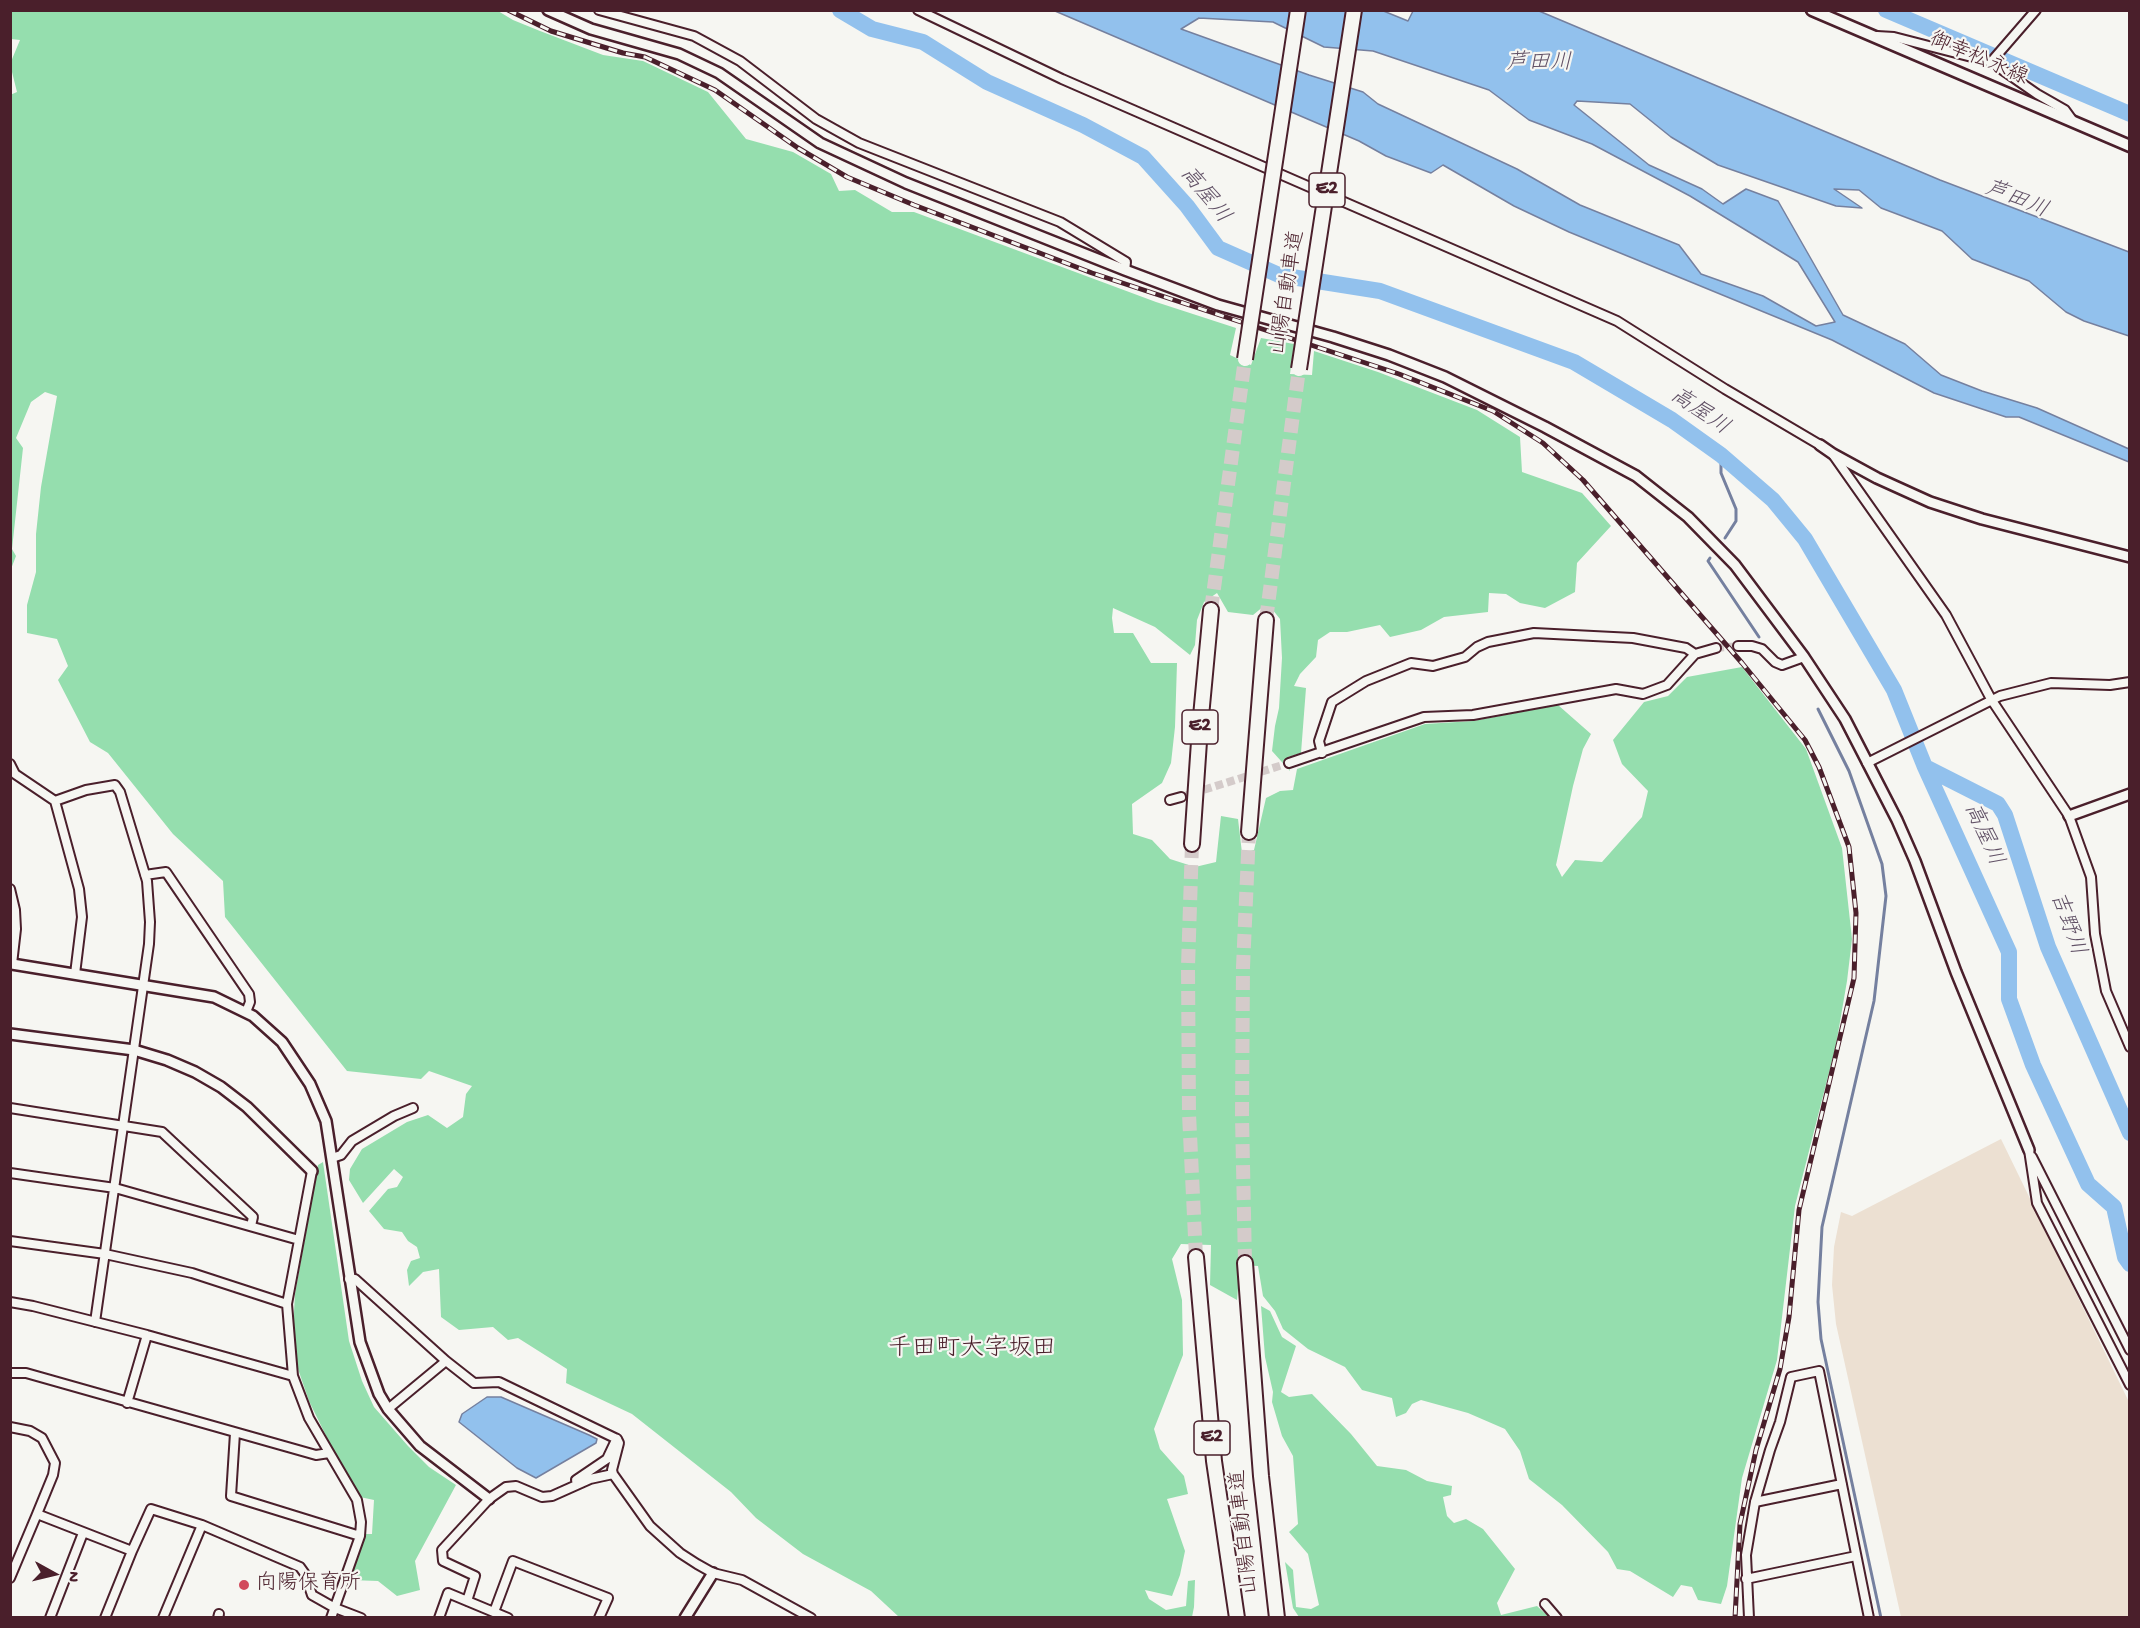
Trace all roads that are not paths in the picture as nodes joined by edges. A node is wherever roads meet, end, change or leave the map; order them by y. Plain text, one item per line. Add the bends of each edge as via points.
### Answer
1 (548, 10) edge
2 (599, 10) edge
3 (918, 10) edge
4 (1298, 10) edge
5 (1354, 10) edge
6 (1812, 10) edge
7 (2036, 10) edge
8 (1870, 36) junction
9 (1994, 58) junction
10 (2074, 122) junction
11 (2130, 146) edge
12 (1125, 270) junction
13 (1245, 359) tunnel mouth
14 (1299, 369) tunnel mouth
15 (1820, 445) joint
16 (1833, 454) junction
17 (2130, 557) edge
18 (1211, 610) tunnel mouth
19 (1266, 620) tunnel mouth
20 (1738, 646) tunnel mouth
21 (1716, 648) tunnel mouth
22 (1695, 654) junction
23 (1804, 657) junction
24 (2130, 682) edge
25 (1990, 700) junction
26 (1322, 753) junction
27 (1289, 763) tunnel mouth
28 (1867, 763) junction
29 (10, 764) edge
30 (13, 775) edge
31 (2130, 794) edge
32 (1180, 797) tunnel mouth
33 (1170, 800) dead end
34 (55, 801) junction
35 (2069, 816) junction
36 (1249, 832) tunnel mouth
37 (1192, 844) tunnel mouth
38 (145, 874) junction
39 (10, 889) edge
40 (12, 964) edge
41 (75, 974) junction
42 (142, 985) junction
43 (246, 1012) junction
44 (10, 1034) edge
45 (2130, 1047) edge
46 (134, 1050) junction
47 (10, 1108) edge
48 (413, 1108) dead end
49 (124, 1125) junction
50 (2029, 1150) junction
51 (332, 1158) junction
52 (312, 1171) joint
53 (10, 1173) edge
54 (115, 1188) junction
55 (251, 1226) junction
56 (299, 1240) junction
57 (10, 1241) edge
58 (105, 1254) junction
59 (1196, 1257) tunnel mouth
60 (1245, 1263) tunnel mouth
61 (349, 1279) junction
62 (10, 1302) edge
63 (287, 1305) junction
64 (95, 1322) junction
65 (147, 1335) junction
66 (2130, 1350) edge
67 (446, 1361) junction
68 (10, 1372) edge
69 (293, 1376) junction
70 (2130, 1385) edge
71 (127, 1403) junction
72 (388, 1409) junction
73 (13, 1428) edge
74 (235, 1433) junction
75 (10, 1439) edge
76 (617, 1439) junction
77 (329, 1453) junction
78 (613, 1474) junction
79 (577, 1484) junction
80 (1842, 1484) junction
81 (489, 1499) junction
82 (1755, 1502) junction
83 (37, 1514) junction
84 (202, 1525) junction
85 (83, 1533) junction
86 (360, 1536) junction
87 (132, 1551) junction
88 (1856, 1556) junction
89 (713, 1573) junction
90 (10, 1578) edge
91 (1746, 1579) junction
92 (467, 1601) junction
93 (1545, 1604) dead end
94 (335, 1608) junction
95 (494, 1612) junction
96 (50, 1617) edge
97 (105, 1617) edge
98 (163, 1617) edge
99 (331, 1617) edge
100 (361, 1617) edge
101 (439, 1617) edge
102 (508, 1617) edge
103 (599, 1617) edge
104 (685, 1617) edge
105 (811, 1617) edge
106 (1237, 1617) edge
107 (1276, 1617) edge
108 (1557, 1617) edge
109 (1749, 1617) edge
110 (1869, 1617) edge

1 - 12 street via 591,28 680,54 719,73 820,143 862,164
2 - 12 street via 694,36 740,61 816,119 859,143 1060,222 1126,262
3 - 15 street via 1073,84 1617,321
4 - 13 highway, 山陽自動車道, bridge
5 - 14 highway, 山陽自動車道 / E2, bridge
6 - 8 main road, 御幸松永線
7 - 9 street
8 - 9 street via 1894,37
8 - 10 main road, 御幸松永線
9 - 10 street via 2037,94 2065,110
10 - 11 main road, 御幸松永線
12 - 23 street via 1218,305 1334,336 1445,377 1636,477 1688,517 1728,557
15 - 16 street
16 - 17 street via 1930,502
16 - 25 street via 1946,615
18 - 37 highway, E2
19 - 36 highway
20 - 23 street via 1762,649 1782,665
21 - 22 street
22 - 26 street via 1667,685 1643,694 1616,689 1473,715 1424,717
22 - 26 street via 1686,648 1633,638 1534,633 1488,642 1465,657 1433,666 1411,663 1366,681 1332,702 1319,741
23 - 28 street via 1845,719
24 - 25 street via 2051,683
25 - 28 street
25 - 35 street
26 - 27 street
28 - 50 street via 1915,861
29 - 30 street
30 - 34 street
31 - 35 street
32 - 33 street
34 - 38 street via 115,785
34 - 41 street via 79,889 82,917
35 - 45 street via 2091,877 2095,933 2106,991
38 - 42 street via 150,922
38 - 43 street via 166,872 249,994
39 - 40 street via 16,929
40 - 41 street
41 - 42 street
42 - 43 street via 214,997
42 - 46 street
43 - 51 street via 282,1042 310,1084 326,1121
44 - 46 street
46 - 49 street
46 - 52 street via 167,1060 221,1087 248,1107
47 - 49 street
48 - 51 street via 352,1141 341,1155
49 - 54 street
49 - 55 street via 162,1132 253,1217
50 - 66 street
50 - 70 street via 2037,1203
51 - 61 street
52 - 56 street
53 - 54 street
54 - 55 street
54 - 58 street
55 - 56 street
56 - 63 street
57 - 58 street
58 - 63 street via 192,1273
58 - 64 street
59 - 106 highway, 山陽自動車道 / E2 via 1214,1461
60 - 107 highway, 山陽自動車道 / E2
61 - 67 street via 355,1279
61 - 72 street via 360,1342
62 - 64 street
63 - 69 street
64 - 65 street
65 - 69 street
65 - 71 street
67 - 72 street
67 - 76 street via 474,1383 499,1382
68 - 71 street via 26,1373
69 - 77 street via 309,1418
71 - 74 street
72 - 81 street via 420,1446
73 - 75 street
73 - 83 street via 42,1438 55,1463
74 - 77 street via 316,1455
74 - 86 street via 231,1496
76 - 78 street
76 - 79 street via 607,1459 576,1480
77 - 86 street via 357,1500
78 - 79 street
78 - 89 street via 650,1526 680,1553
79 - 81 street via 542,1497 524,1488 506,1487
80 - 82 street
80 - 82 street via 1819,1371 1791,1377
80 - 88 street
81 - 92 street via 442,1550 443,1562 475,1576
82 - 91 street via 1748,1534
83 - 85 street
83 - 90 street
84 - 87 street via 151,1509
84 - 94 street via 300,1567 312,1595
84 - 98 street
85 - 87 street
85 - 96 street
86 - 94 street
87 - 97 street
88 - 91 street
88 - 110 street
89 - 104 street
89 - 105 street via 741,1580
91 - 109 street
92 - 95 street
92 - 101 street via 448,1593
93 - 108 street
94 - 99 street
94 - 100 street
95 - 102 street
95 - 103 street via 513,1562 608,1598

